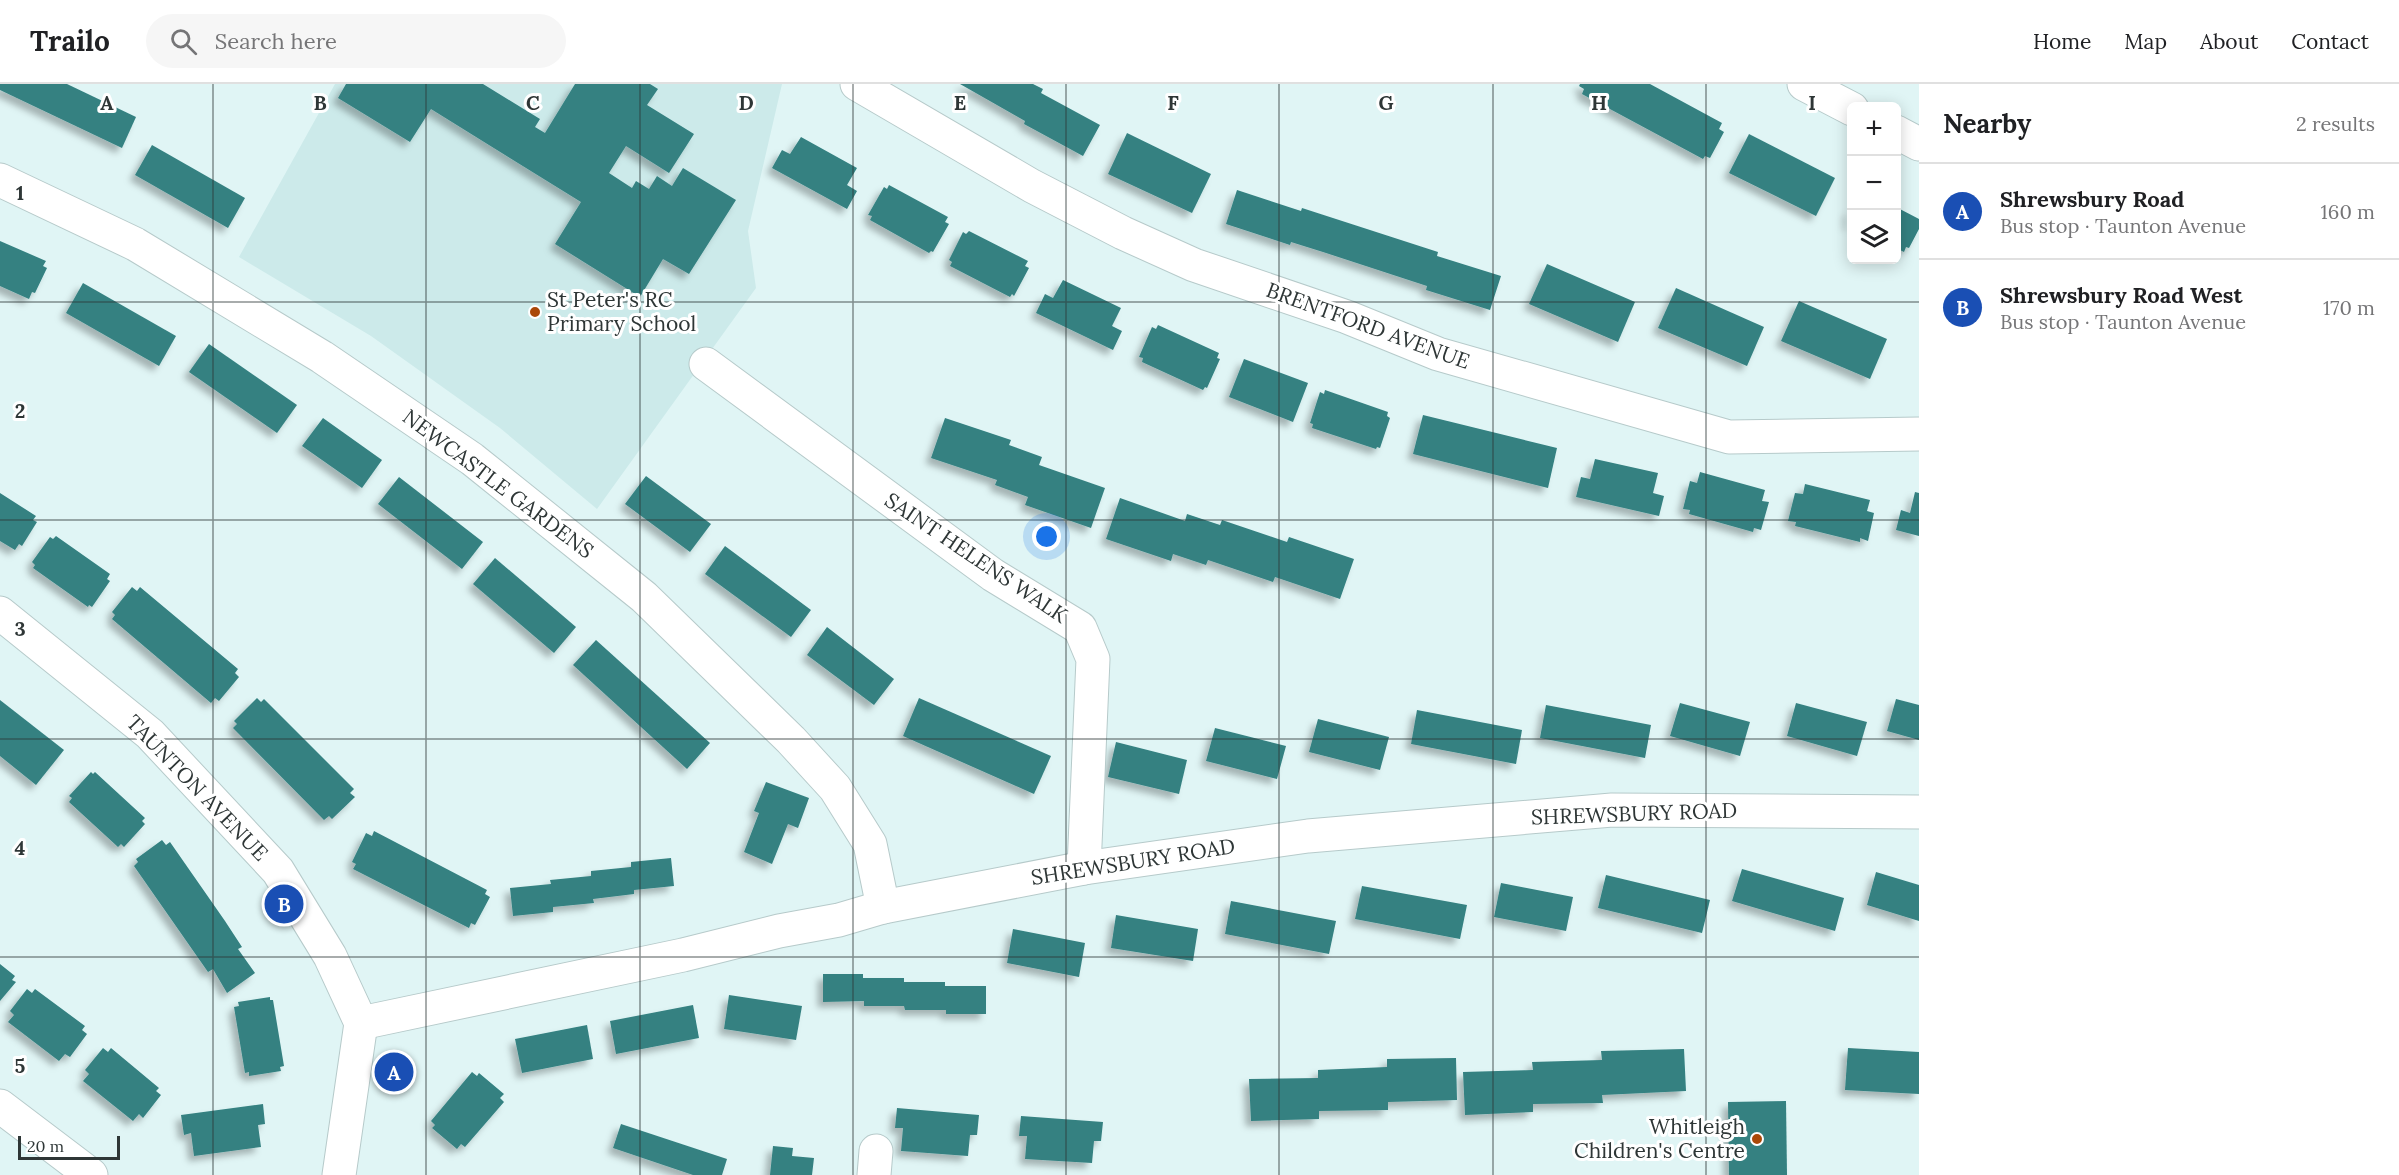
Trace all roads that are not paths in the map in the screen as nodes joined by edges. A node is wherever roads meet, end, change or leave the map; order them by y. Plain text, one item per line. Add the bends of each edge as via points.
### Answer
1 (858, 84) edge
2 (1804, 84) edge
3 (1847, 107) edge
4 (1901, 135) edge
5 (1919, 144) edge
6 (0, 180) edge
7 (706, 364) dead end
8 (1919, 434) edge
9 (0, 613) edge
10 (1919, 812) edge
11 (1084, 868) junction
12 (883, 907) junction
13 (361, 1023) junction
14 (0, 1106) edge
15 (91, 1175) edge
16 (339, 1175) edge

1 - 8 street, BRENTFORD AVENUE via 1032,186 1123,233 1194,265 1347,317 1438,354 1729,438
2 - 3 street
4 - 5 street
6 - 12 street, NEWCASTLE GARDENS via 135,244 322,357 472,459 644,597 835,788 870,844
7 - 11 street, SAINT HELENS WALK via 993,575 1080,628 1093,659
9 - 13 street, TAUNTON AVENUE via 150,734 278,871 330,956
10 - 11 street, SHREWSBURY ROAD via 1612,810 1308,836
11 - 12 street, SHREWSBURY ROAD
12 - 13 street, SHREWSBURY ROAD via 683,955
13 - 16 street
14 - 15 street

